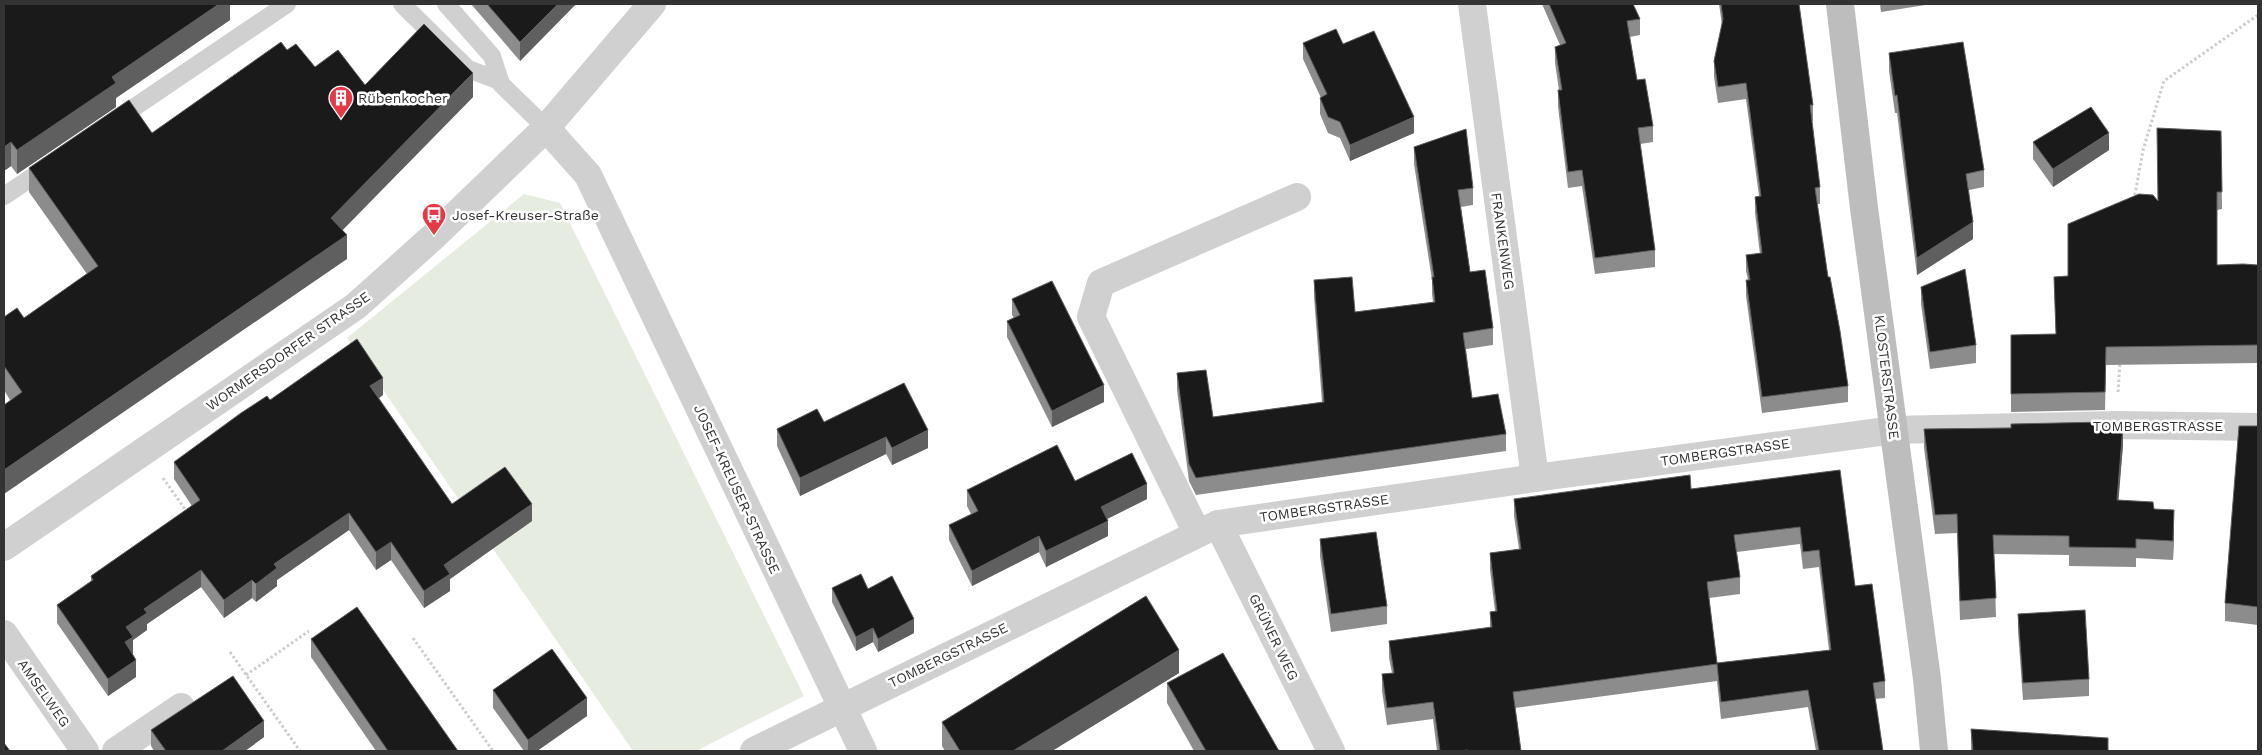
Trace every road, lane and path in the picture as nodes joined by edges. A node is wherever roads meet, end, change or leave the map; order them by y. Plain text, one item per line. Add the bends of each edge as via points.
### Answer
1 (287, 4) edge
2 (402, 4) edge
3 (446, 4) edge
4 (652, 4) edge
5 (1472, 4) edge
6 (1840, 4) edge
7 (2258, 15) edge
8 (500, 81) junction
9 (546, 128) junction
10 (101, 130) edge
11 (60, 158) edge
12 (4, 196) edge
13 (1297, 197) dead end
14 (2134, 203) edge
15 (2120, 357) edge
16 (2116, 425) junction
17 (2258, 427) edge
18 (1894, 430) junction
19 (144, 452) junction
20 (1535, 478) junction
21 (188, 512) edge
22 (1207, 528) junction
23 (4, 547) edge
24 (309, 631) dead end
25 (4, 634) edge
26 (413, 638) dead end
27 (230, 652) dead end
28 (246, 675) junction
29 (181, 707) dead end
30 (841, 708) junction
31 (85, 751) edge
32 (116, 751) edge
33 (300, 751) edge
34 (493, 751) edge
35 (754, 751) edge
36 (863, 751) edge
37 (1331, 751) edge
38 (1934, 751) edge

1 - 10 lane
2 - 8 lane via 468,69
3 - 8 lane via 492,56
4 - 9 street, WORMERSDORFER STRASSE
5 - 20 street, FRANKENWEG
6 - 18 main road, KLOSTERSTRASSE
7 - 14 path via 2164,81 2143,150
8 - 9 lane
9 - 19 street, WORMERSDORFER STRASSE via 356,306
9 - 30 street, JOSEF-KREUSER-STRASSE via 588,174
11 - 12 lane
13 - 22 street via 1101,284 1091,317
15 - 16 path
16 - 17 street, TOMBERGSTRASSE
16 - 18 street, TOMBERGSTRASSE
18 - 20 street, TOMBERGSTRASSE
18 - 38 main road, KLOSTERSTRASSE via 1928,679
19 - 21 path
19 - 23 street, WORMERSDORFER STRASSE
20 - 22 street, TOMBERGSTRASSE
22 - 30 street, TOMBERGSTRASSE
22 - 37 street, GRÜNER WEG
24 - 28 path
25 - 31 street, AMSELWEG
26 - 34 path
27 - 28 path
28 - 33 path
29 - 32 street
30 - 35 street, TOMBERGSTRASSE
30 - 36 street, JOSEF-KREUSER-STRASSE

